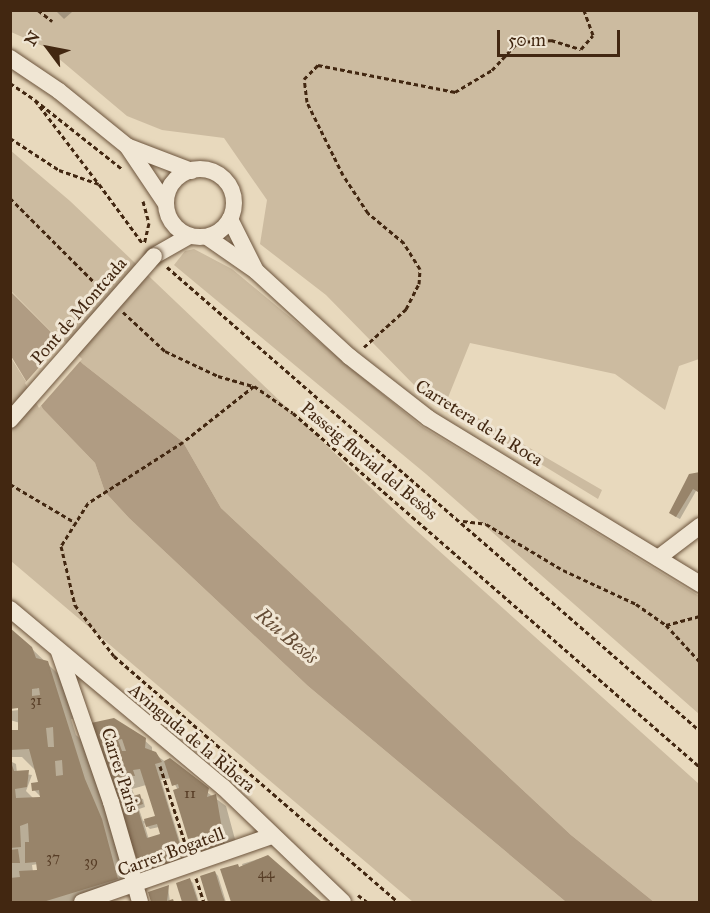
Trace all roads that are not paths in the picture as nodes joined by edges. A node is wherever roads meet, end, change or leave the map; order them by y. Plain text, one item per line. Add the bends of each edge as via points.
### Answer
1 (10, 58) edge
2 (127, 146) junction
3 (192, 171) junction
4 (168, 212) junction
5 (230, 219) junction
6 (189, 236) junction
7 (207, 237) junction
8 (160, 261) junction
9 (256, 271) junction
10 (10, 420) edge
11 (699, 526) edge
12 (658, 558) junction
13 (699, 584) edge
14 (10, 609) edge
15 (58, 650) junction
16 (272, 836) junction
17 (135, 886) junction
18 (82, 903) edge
19 (140, 903) edge
20 (343, 903) edge

1 - 2 street via 59,91
2 - 3 street
2 - 4 street
3 - 4 street via 175,182
3 - 5 street via 212,172 227,183 234,200
4 - 6 street
4 - 8 street
5 - 7 street
5 - 9 street, Carretera de la Roca
6 - 7 street
6 - 8 street
7 - 9 street, Carretera de la Roca
8 - 10 street, Pont de Montcada, bridge
9 - 12 street, Carretera de la Roca via 350,357 428,418
11 - 12 street
12 - 13 street, Carretera de la Roca
14 - 15 street, Avinguda de la Ribera
15 - 16 street, Avinguda de la Ribera via 223,787
15 - 17 street, Carrer Paris
16 - 17 street, Carrer Bogatell
16 - 20 street, Avinguda de la Ribera
17 - 18 street, Carrer Bogatell
17 - 19 street, Carrer Paris

